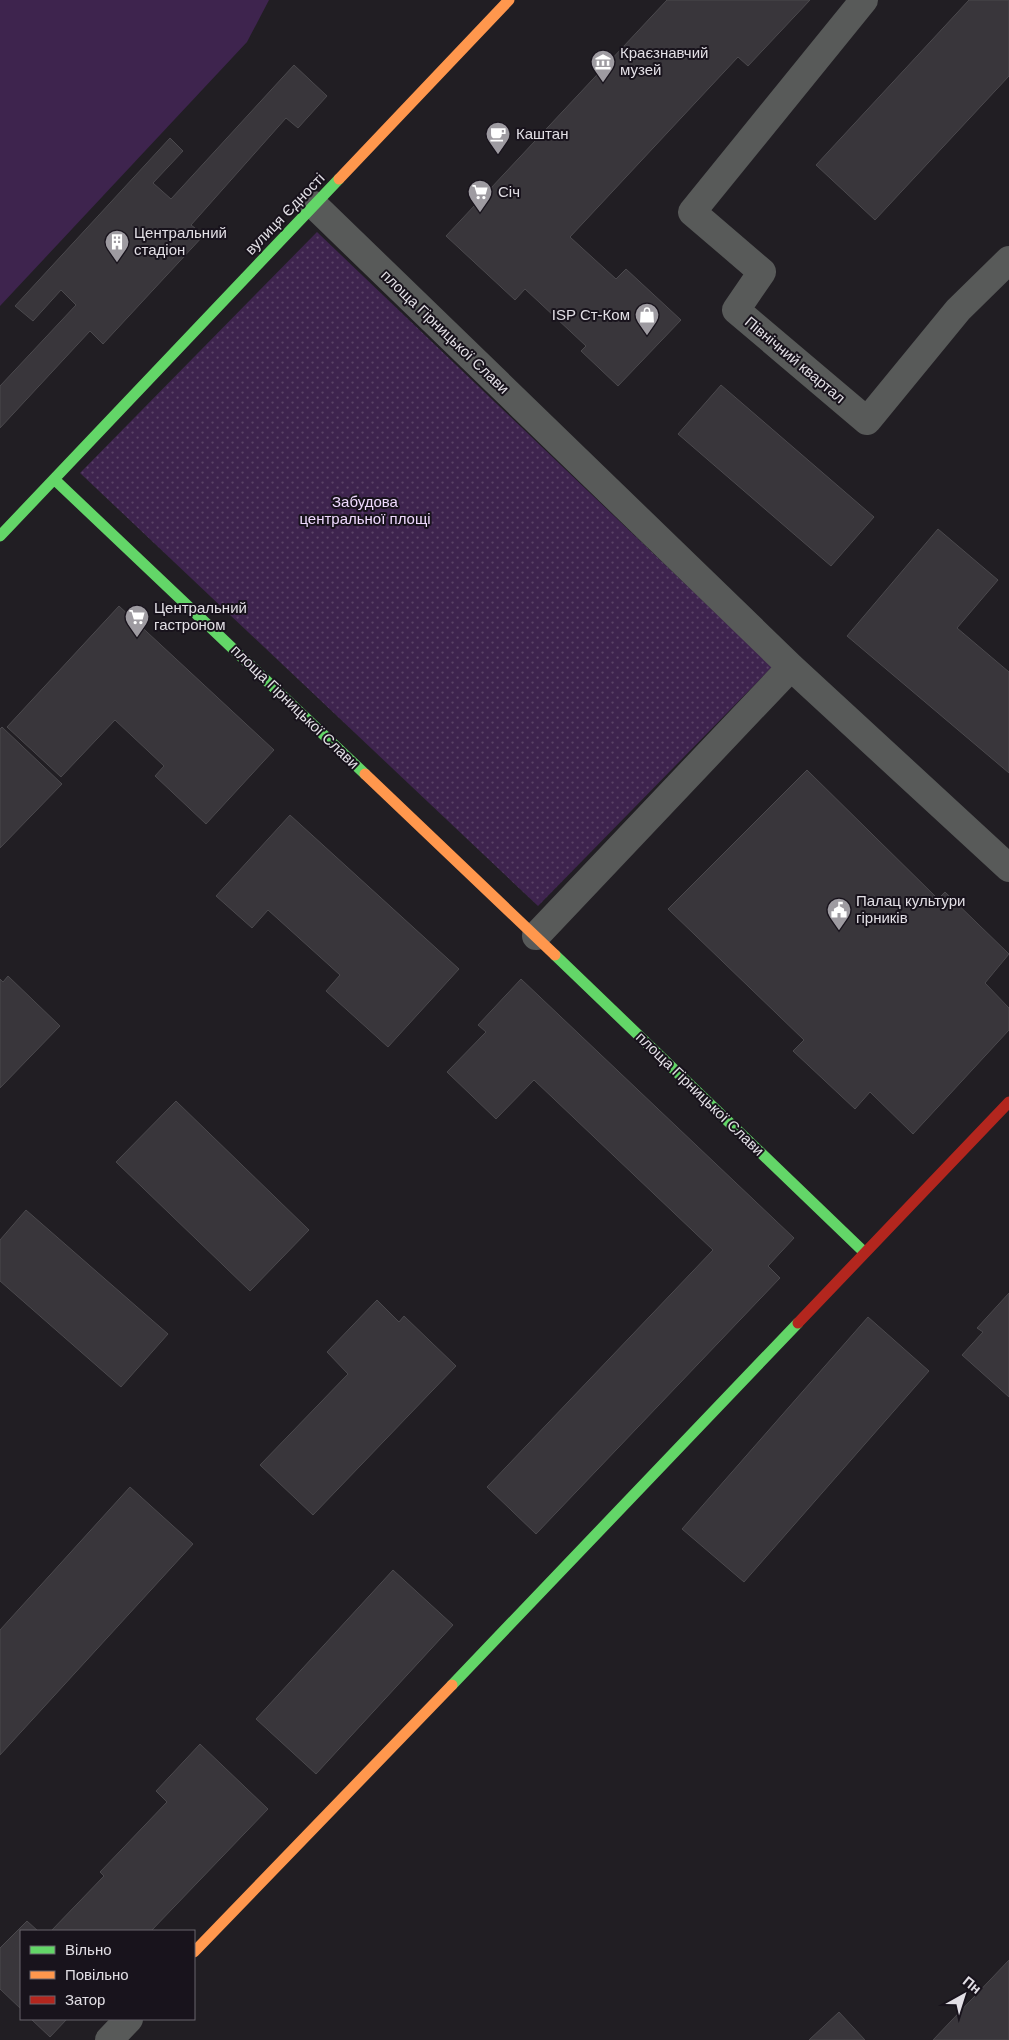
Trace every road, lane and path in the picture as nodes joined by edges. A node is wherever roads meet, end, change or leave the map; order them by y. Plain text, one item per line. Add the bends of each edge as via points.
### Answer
1 (509, 0) edge
2 (864, 0) edge
3 (314, 205) junction
4 (1009, 260) edge
5 (54, 479) junction
6 (0, 536) edge
7 (790, 667) junction
8 (1009, 868) edge
9 (536, 936) junction
10 (1008, 1105) edge
11 (864, 1252) junction
12 (195, 1951) edge
13 (128, 2020) edge
14 (109, 2040) edge

1 - 3 street, вулиця Єдності
2 - 4 street, Північний квартал via 692,212 762,272 736,310 866,421 958,310
3 - 5 street, вулиця Єдності
3 - 7 street, площа Гірницької Слави
5 - 6 street, вулиця Єдності
5 - 9 street, площа Гірницької Слави
7 - 8 street, площа Гірницької Слави
7 - 9 street
9 - 11 street, площа Гірницької Слави
10 - 11 street
11 - 12 street
13 - 14 street

